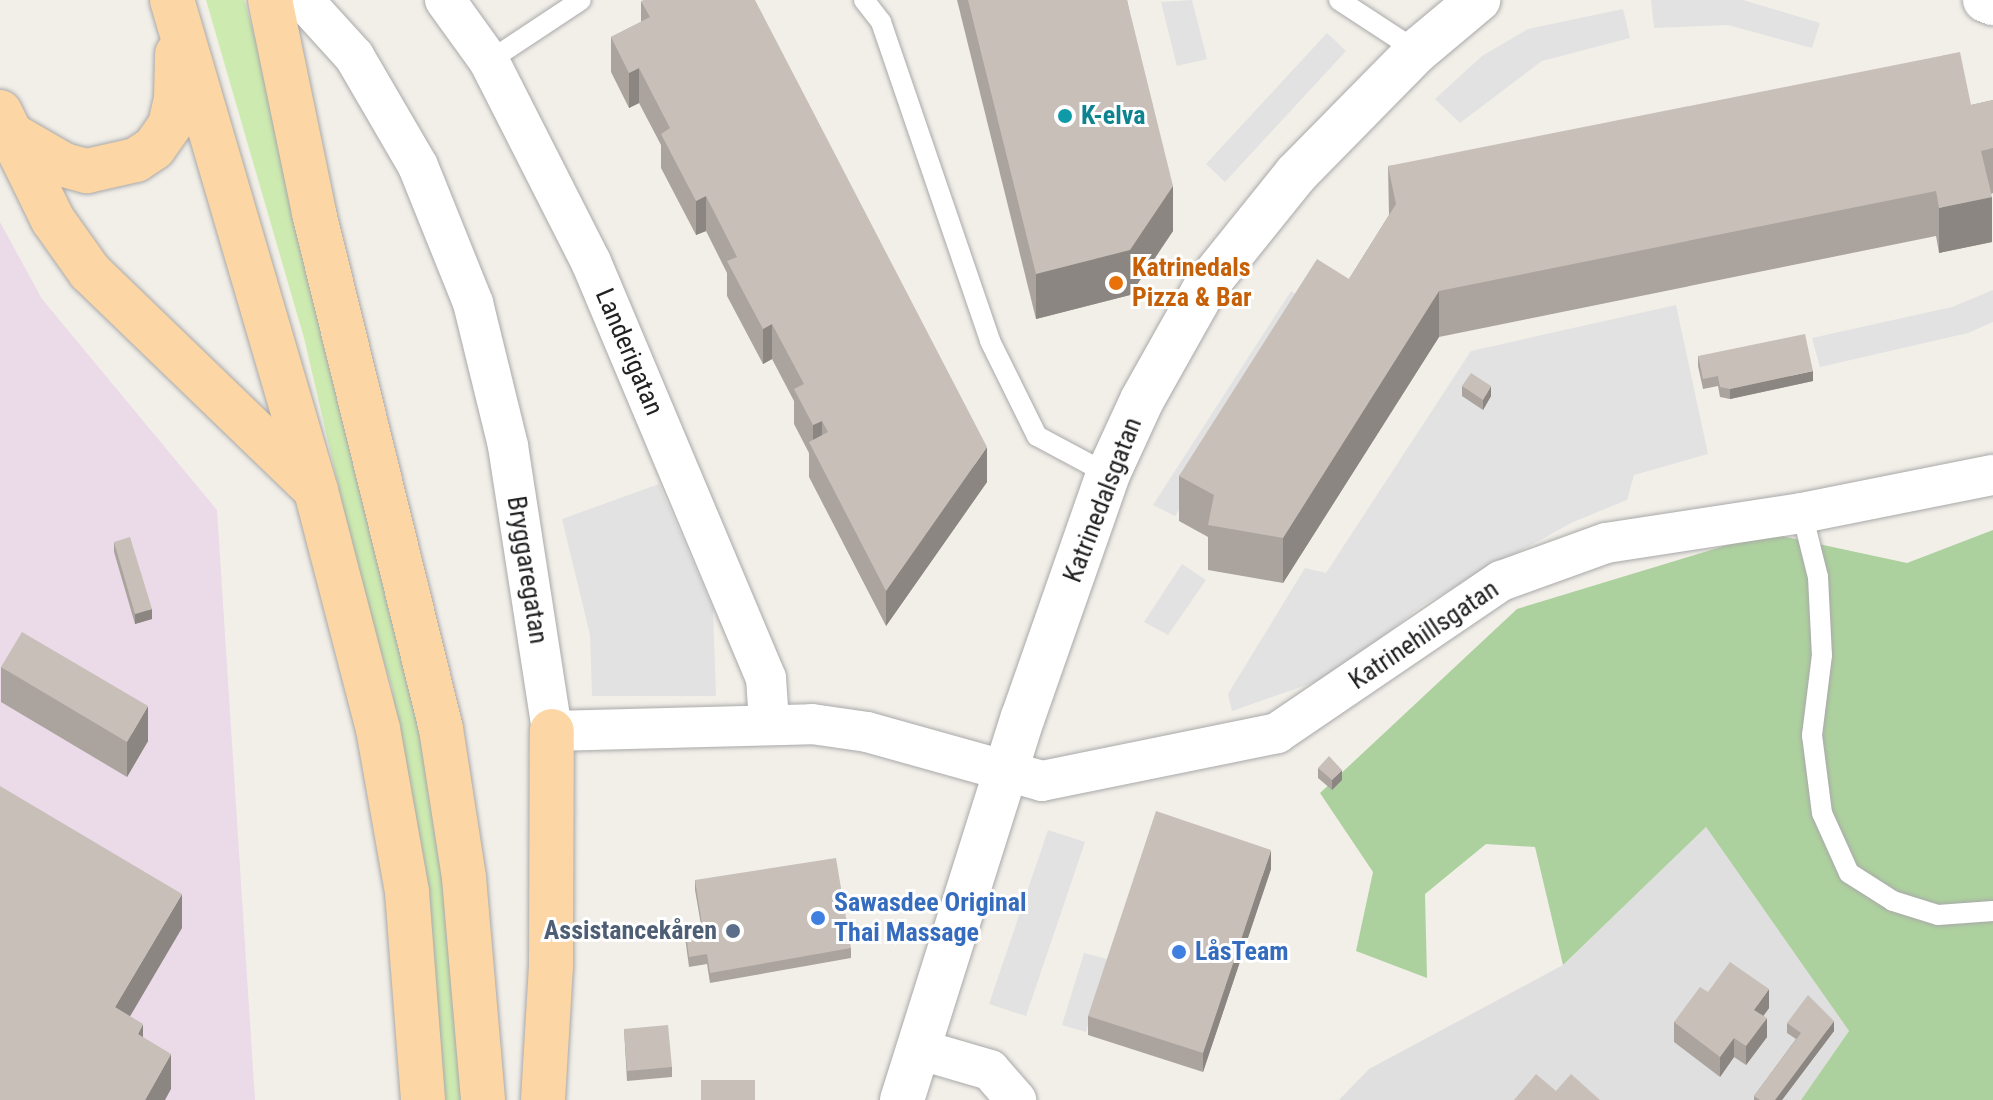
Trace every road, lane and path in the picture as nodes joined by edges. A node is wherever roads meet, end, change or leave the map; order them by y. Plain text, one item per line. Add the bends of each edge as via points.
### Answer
1 (270, 0) edge
2 (303, 0) edge
3 (445, 0) edge
4 (581, 0) edge
5 (864, 0) edge
6 (1339, 0) edge
7 (1478, 0) edge
8 (1985, 0) edge
9 (1993, 3) edge
10 (173, 4) edge
11 (1417, 51) junction
12 (489, 61) junction
13 (7, 124) edge
14 (1108, 474) junction
15 (1993, 475) edge
16 (316, 491) junction
17 (1802, 513) junction
18 (769, 722) junction
19 (552, 731) junction
20 (1006, 770) junction
21 (1993, 911) edge
22 (918, 1049) junction
23 (423, 1100) edge
24 (483, 1100) edge
25 (543, 1100) edge
26 (902, 1100) edge
27 (1016, 1100) edge

1 - 24 main road via 314,213 441,729 464,878
2 - 19 street, Bryggaregatan via 354,56 418,166 473,303 508,446
3 - 12 street, Landerigatan
4 - 12 lane
5 - 14 lane via 881,22 990,341 1037,436
6 - 11 lane
7 - 11 street, Katrinedalsgatan
8 - 9 street
10 - 13 main road via 176,99 170,125 154,148 113,168 87,171 64,165
10 - 16 main road
11 - 14 street, Katrinedalsgatan via 1296,174 1206,286 1142,400
12 - 18 street, Landerigatan via 603,290 766,678
13 - 16 main road via 53,220 90,272
14 - 20 street, Katrinedalsgatan
15 - 17 street, Katrinehillsgatan
16 - 23 main road via 378,729 407,892
17 - 20 street, Katrinehillsgatan via 1606,543 1501,581 1277,733 1042,781
17 - 21 lane via 1818,577 1822,655 1812,735 1822,813 1849,873 1893,901 1938,915
18 - 19 street
18 - 20 street via 867,732
19 - 25 main road via 552,920
20 - 22 street, Katrinedalsgatan
22 - 26 street, Katrinedalsgatan
22 - 27 street via 990,1070

